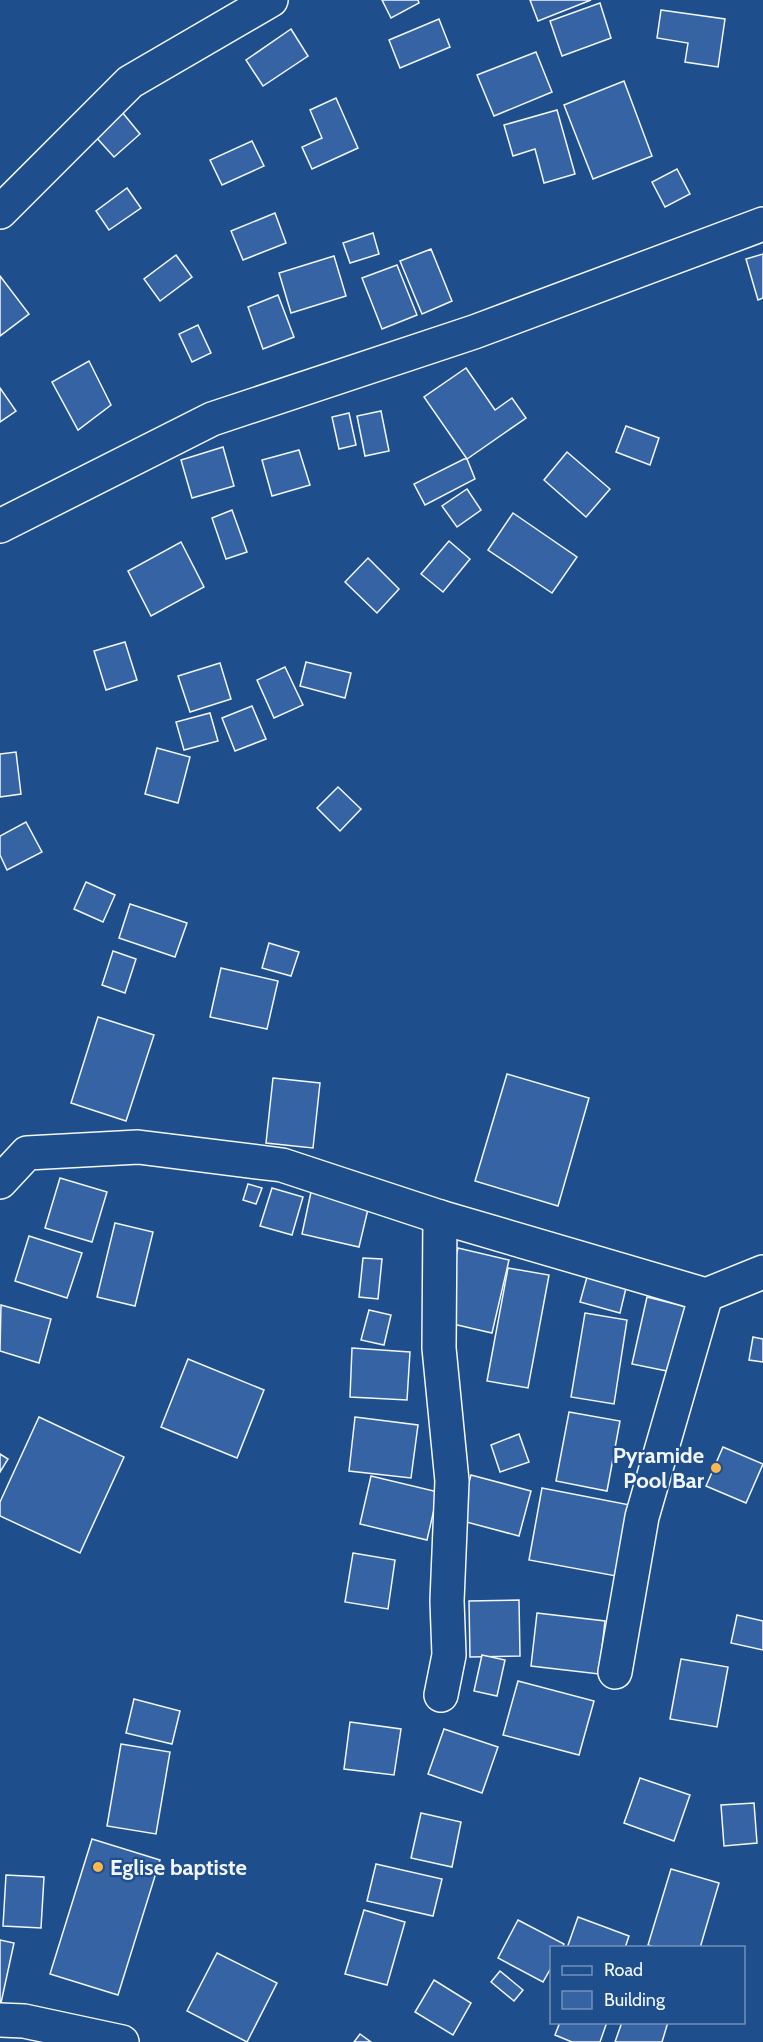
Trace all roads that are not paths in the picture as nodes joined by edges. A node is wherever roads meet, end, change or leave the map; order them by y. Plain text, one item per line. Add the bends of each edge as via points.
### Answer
1 (271, 0) edge
2 (0, 212) edge
3 (763, 224) edge
4 (0, 526) edge
5 (0, 1182) edge
6 (440, 1217) junction
7 (763, 1272) edge
8 (706, 1295) junction
9 (615, 1672) dead end
10 (441, 1695) dead end
11 (0, 2020) edge
12 (122, 2042) edge

1 - 2 street via 130,82
3 - 4 street via 474,332 212,419
5 - 6 street via 27,1153 138,1147 282,1165
6 - 8 street
6 - 10 street via 439,1348 452,1481 449,1655
7 - 8 street
8 - 9 street via 642,1517
11 - 12 street via 24,2021

